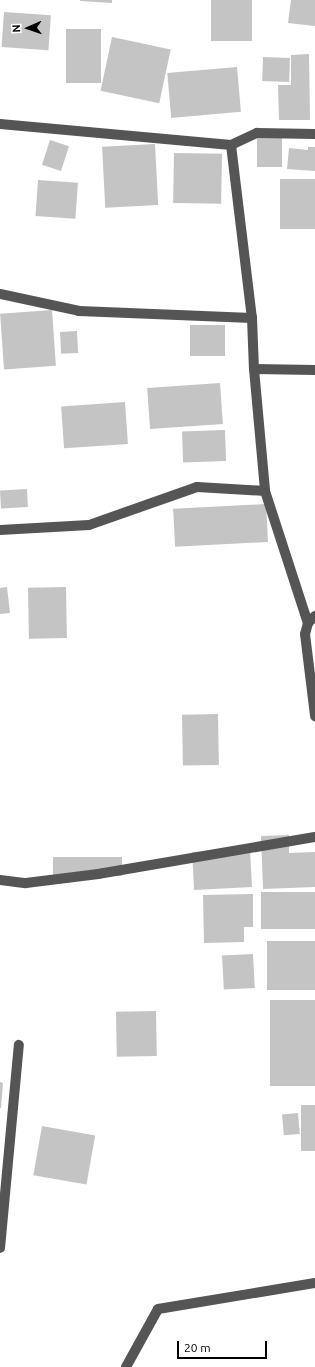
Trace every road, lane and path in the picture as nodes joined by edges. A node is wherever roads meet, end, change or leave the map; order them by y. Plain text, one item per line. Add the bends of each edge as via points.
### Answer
1 (0, 124) edge
2 (315, 134) edge
3 (231, 144) junction
4 (0, 294) edge
5 (252, 318) junction
6 (254, 369) junction
7 (315, 370) edge
8 (265, 491) junction
9 (0, 530) edge
10 (311, 620) edge
11 (315, 716) edge
12 (315, 837) edge
13 (0, 880) edge
14 (19, 1045) dead end
15 (0, 1248) edge
16 (315, 1283) edge
17 (126, 1367) edge

1 - 3 street
2 - 3 street via 257,133
3 - 5 street
4 - 5 street via 79,310
5 - 6 street
6 - 7 street
6 - 8 street
8 - 9 street via 197,487 89,525
8 - 10 street
10 - 11 street via 305,634
12 - 13 street via 98,874 26,883
14 - 15 street
16 - 17 street via 158,1309

